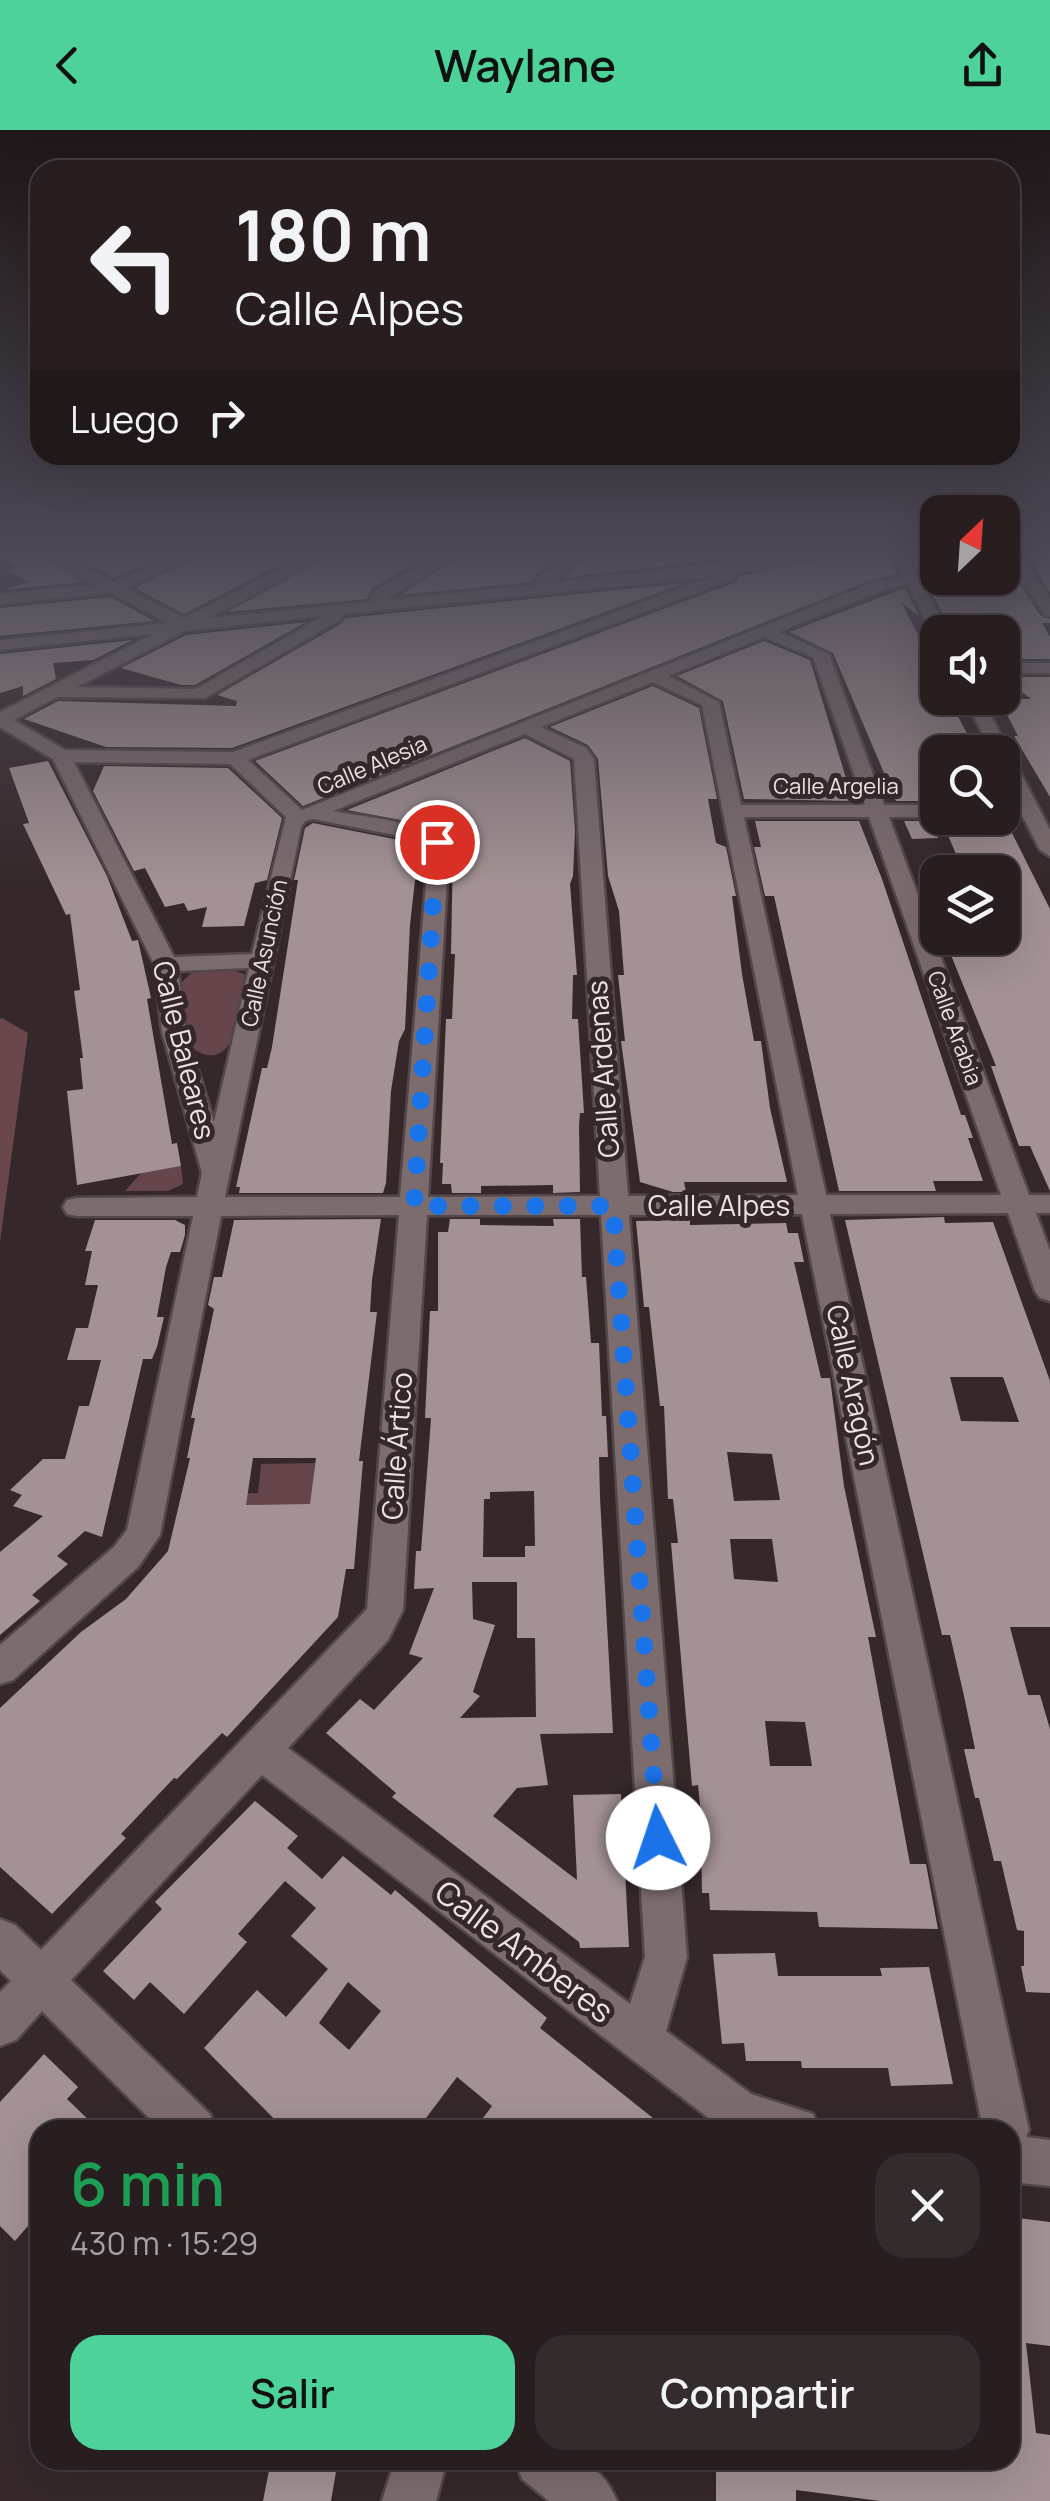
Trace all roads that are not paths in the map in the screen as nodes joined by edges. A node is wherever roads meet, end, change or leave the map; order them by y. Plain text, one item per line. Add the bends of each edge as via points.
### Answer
1 (107, 665) edge
2 (251, 665) edge
3 (492, 665) edge
4 (681, 665) edge
5 (824, 665) edge
6 (1020, 668) edge
7 (1050, 668) edge
8 (653, 676) junction
9 (53, 692) junction
10 (0, 719) edge
11 (526, 727) junction
12 (61, 756) junction
13 (235, 758) junction
14 (1020, 791) edge
15 (877, 810) junction
16 (734, 811) junction
17 (920, 811) edge
18 (1020, 811) edge
19 (1030, 811) junction
20 (306, 815) junction
21 (1050, 850) edge
22 (262, 960) junction
23 (166, 964) junction
24 (216, 1173) junction
25 (1019, 1204) junction
26 (1050, 1204) edge
27 (209, 1205) junction
28 (414, 1206) junction
29 (613, 1206) junction
30 (816, 1206) junction
31 (77, 1207) dead end
32 (1050, 1291) edge
33 (0, 1668) edge
34 (263, 1752) junction
35 (0, 1940) edge
36 (42, 1980) junction
37 (0, 2024) edge
38 (641, 2042) junction
39 (184, 2120) edge
40 (763, 2120) edge
41 (1011, 2120) edge
42 (418, 2470) edge
43 (553, 2470) edge
44 (409, 2501) edge
45 (590, 2501) edge

1 - 9 street
2 - 9 street via 199,694
3 - 13 street
4 - 8 street, Calle Alesia
5 - 15 street, Calle Arabia
6 - 7 street
8 - 11 street, Calle Alesia
8 - 16 street, Calle Aragón via 710,702
9 - 10 street
10 - 12 street
11 - 20 street, Calle Alesia
11 - 29 street, Calle Ardenas via 584,759
12 - 13 street
12 - 23 street, Calle Baleares
13 - 20 street
14 - 19 street
15 - 16 street, Calle Argelia
15 - 17 street, Calle Argelia
15 - 25 street, Calle Arabia
16 - 30 street, Calle Aragón
18 - 19 street
19 - 21 street
20 - 22 street, Calle Asunción via 291,827
20 - 28 street, Calle Ártico via 437,842
22 - 23 street
22 - 24 street, Calle Asunción
23 - 24 street, Calle Baleares via 174,1032
24 - 27 street, Calle Baleares
25 - 26 street, Calle Alpes
25 - 30 street, Calle Alpes
25 - 32 street, Calle Arabia
27 - 28 street, Calle Alpes
27 - 31 street, Calle Alpes
27 - 33 street, Calle Baleares via 143,1535
28 - 29 street, Calle Alpes
28 - 34 street, Calle Ártico via 385,1610
29 - 30 street, Calle Alpes
29 - 38 street, Calle Ardenas via 666,1957
30 - 41 street, Calle Aragón
34 - 36 street, Calle Ártico
34 - 38 street, Calle Amberes
35 - 36 street
36 - 37 street, Calle Ártico
36 - 39 street
38 - 40 street, Calle Amberes via 739,2113
42 - 44 street
43 - 45 street

